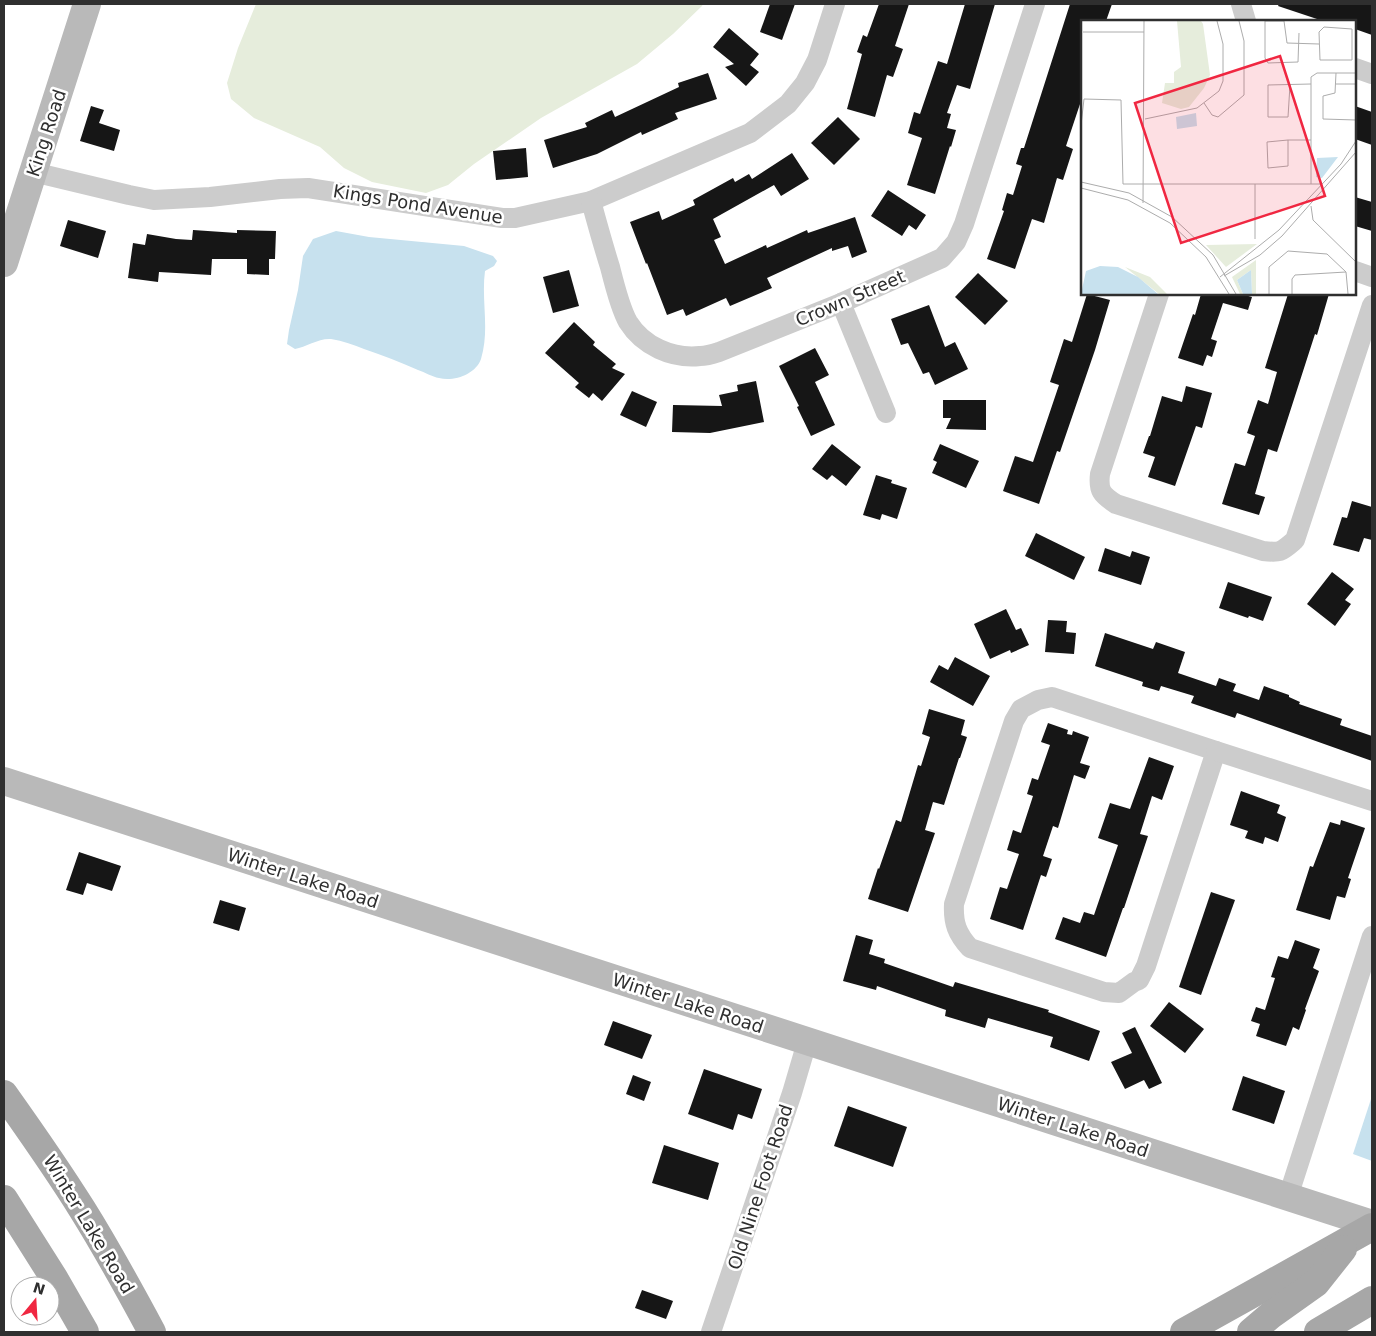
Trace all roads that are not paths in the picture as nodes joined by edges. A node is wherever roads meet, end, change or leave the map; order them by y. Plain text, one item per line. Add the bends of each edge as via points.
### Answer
1 (87, 4) edge
2 (835, 4) edge
3 (1034, 4) edge
4 (1241, 4) edge
5 (1246, 20) edge
6 (1356, 68) edge
7 (1372, 74) edge
8 (33, 172) junction
9 (591, 201) junction
10 (4, 263) edge
11 (1356, 271) edge
12 (1372, 277) edge
13 (1159, 295) edge
14 (841, 304) junction
15 (1372, 304) edge
16 (886, 413) dead end
17 (1216, 751) junction
18 (4, 781) edge
19 (1372, 801) edge
20 (1372, 936) edge
21 (807, 1042) junction
22 (4, 1094) edge
23 (1288, 1198) junction
24 (4, 1199) edge
25 (1365, 1231) edge
26 (1372, 1300) edge
27 (85, 1332) edge
28 (152, 1332) edge
29 (711, 1332) edge
30 (1184, 1332) edge
31 (1251, 1332) edge
32 (1318, 1332) edge

1 - 8 street, King Road
2 - 9 street, Kings Pond Avenue via 817,60 805,83 779,112 750,133
3 - 14 street, Crown Street via 956,242 942,258
4 - 5 street
6 - 7 street
8 - 9 street, Kings Pond Avenue via 154,200 308,188 502,218
8 - 10 street, King Road
9 - 14 street, Crown Street via 616,292 628,322 640,336 662,351 688,357 719,352
11 - 12 street
13 - 15 street via 1100,474 1100,489 1116,504 1263,551 1277,552 1295,540
14 - 16 street
17 - 17 street via 1052,697 1021,709 1014,721 954,904 953,918 961,938 970,948 1104,992 1119,993 1139,980
17 - 19 street
18 - 21 street, Winter Lake Road
20 - 23 street
21 - 23 street, Winter Lake Road
21 - 29 street, Old Nine Foot Road
22 - 28 main road, Winter Lake Road via 82,1208
23 - 25 street, Winter Lake Road
24 - 27 main road
25 - 30 main road
25 - 31 main road via 1316,1283
26 - 32 main road

